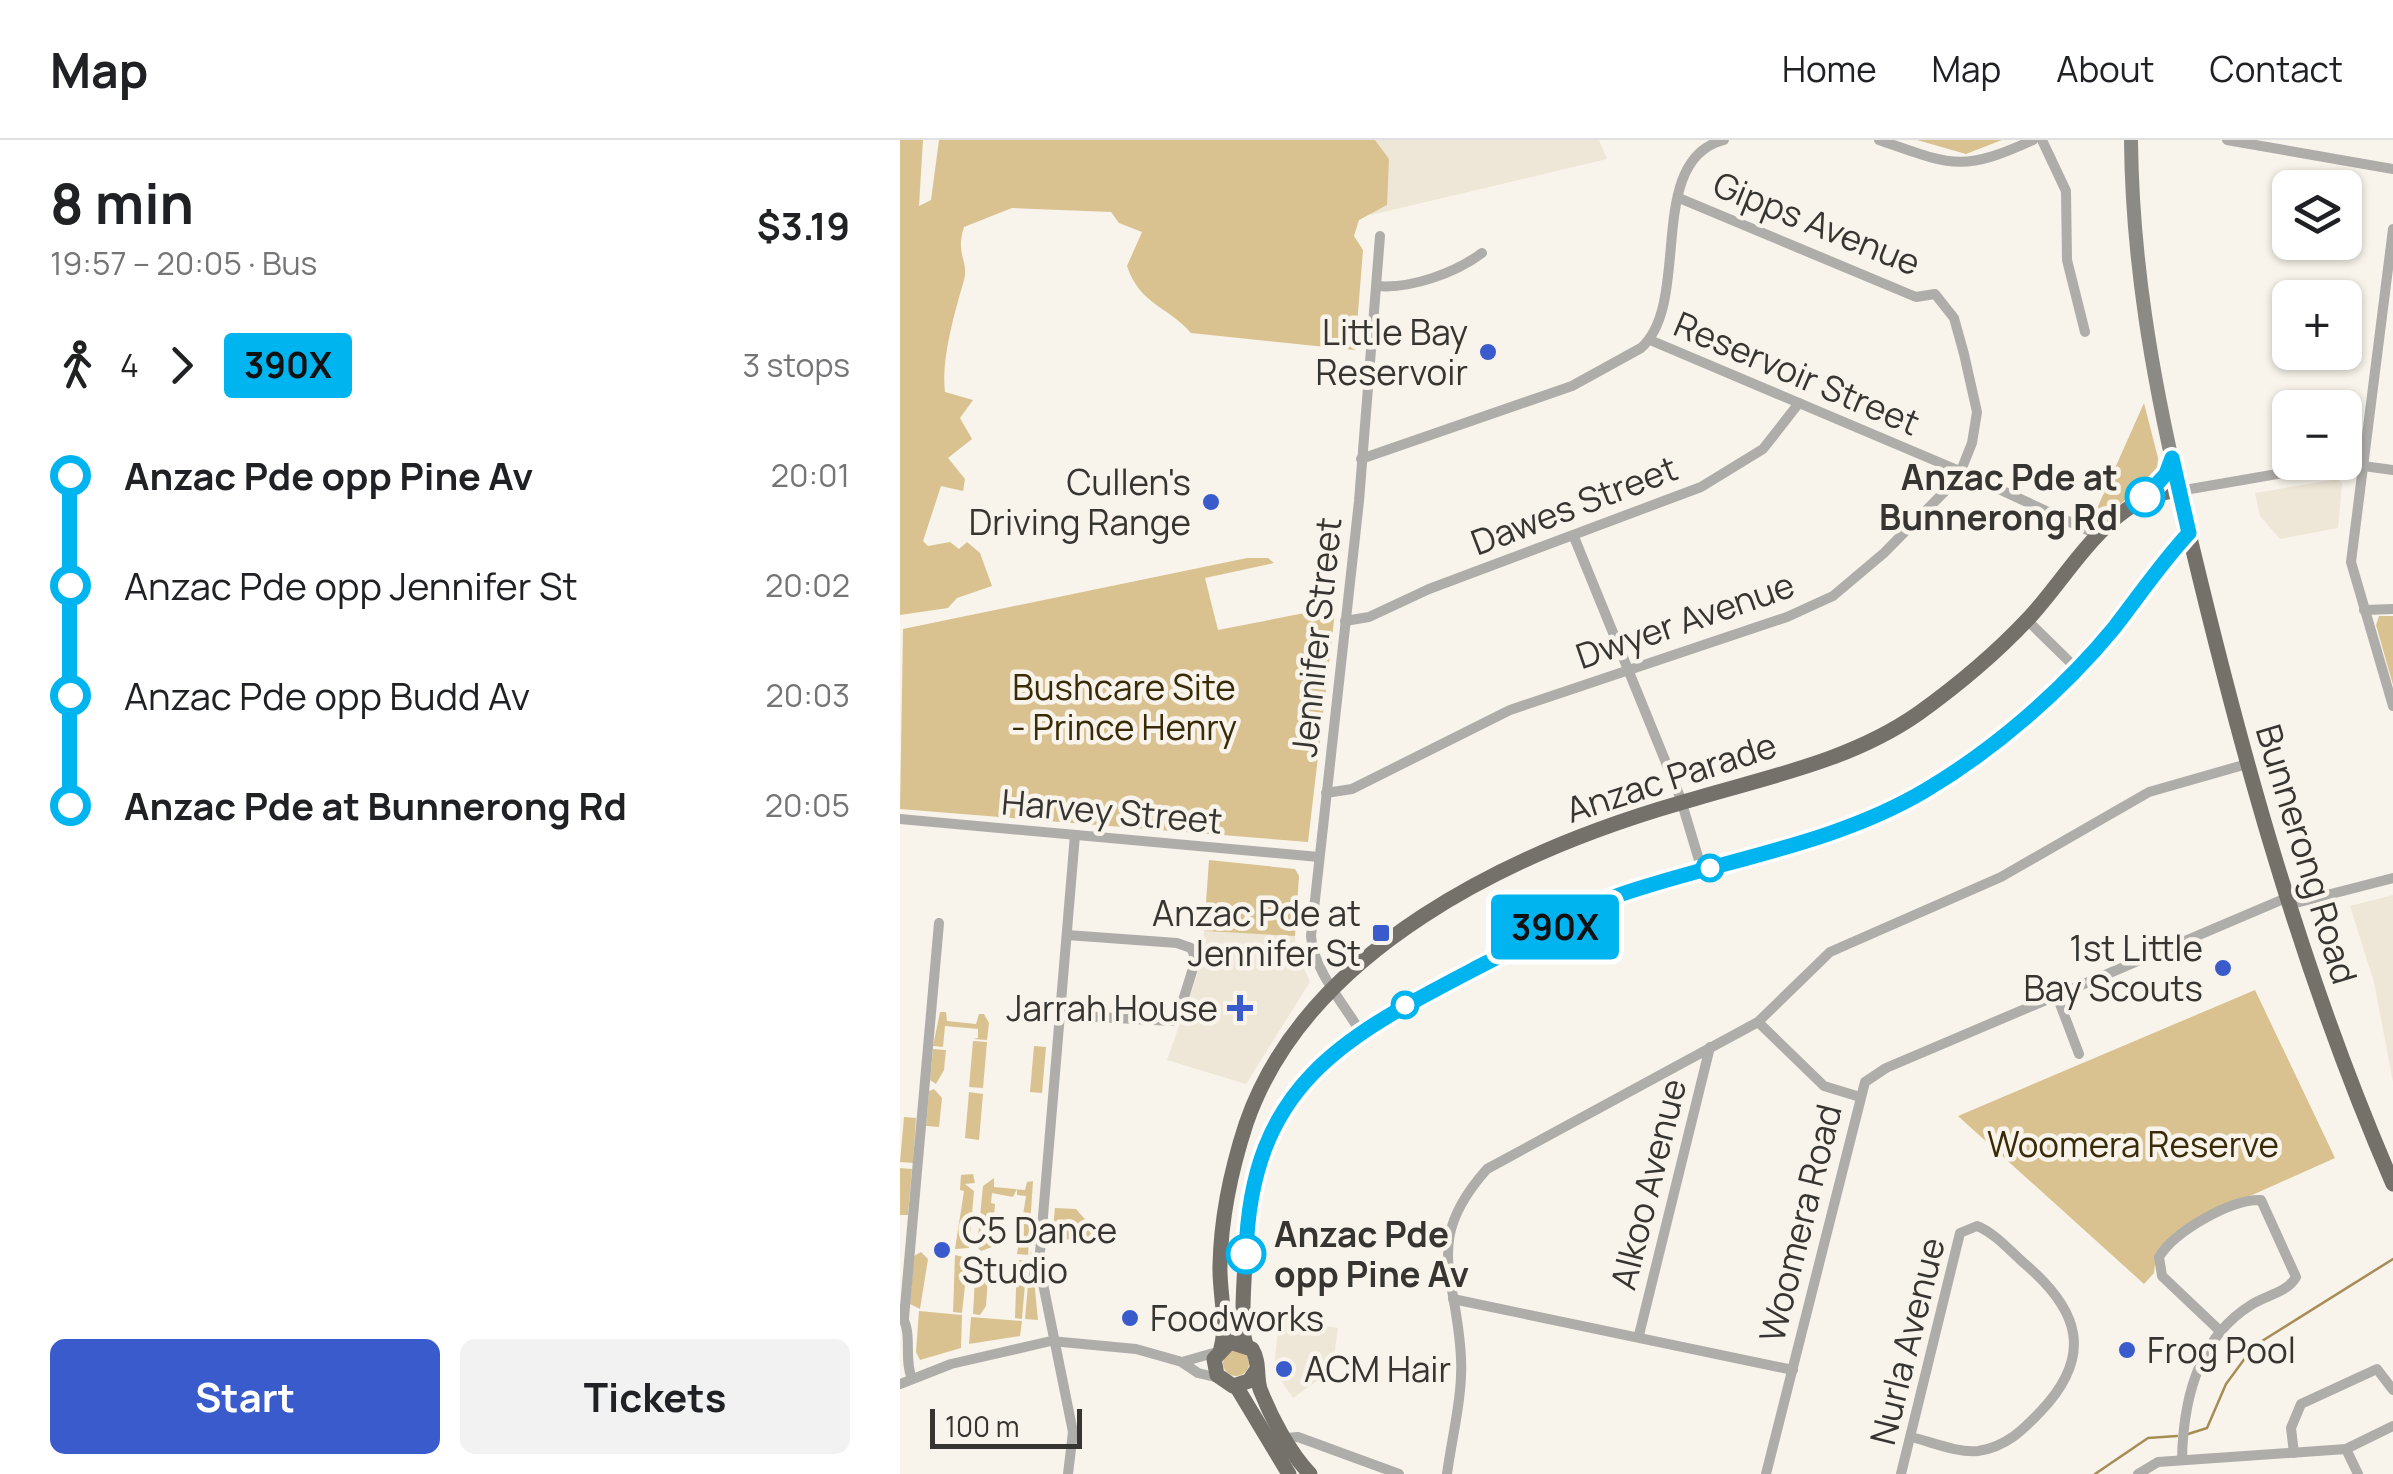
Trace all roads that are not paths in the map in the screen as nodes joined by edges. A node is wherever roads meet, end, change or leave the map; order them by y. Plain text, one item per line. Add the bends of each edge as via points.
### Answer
1 (1724, 140) edge
2 (1879, 140) edge
3 (2033, 140) edge
4 (2042, 140) edge
5 (2131, 140) edge
6 (2227, 140) edge
7 (2393, 169) edge
8 (1679, 198) junction
9 (2393, 229) edge
10 (1380, 236) dead end
11 (1482, 252) dead end
12 (1377, 286) junction
13 (2085, 332) dead end
14 (1650, 340) junction
15 (1799, 403) junction
16 (2362, 450) edge
17 (2172, 458) junction
18 (1361, 459) junction
19 (2362, 464) edge
20 (2393, 470) edge
21 (1962, 472) junction
22 (2272, 475) edge
23 (2358, 480) edge
24 (2179, 491) junction
25 (2143, 500) junction
26 (2189, 533) junction
27 (2098, 536) junction
28 (1574, 537) junction
29 (2393, 609) edge
30 (2364, 610) junction
31 (2027, 620) junction
32 (1345, 622) junction
33 (1628, 668) junction
34 (2076, 668) junction
35 (2393, 706) edge
36 (2247, 764) junction
37 (1326, 793) junction
38 (1682, 802) junction
39 (900, 819) edge
40 (1075, 836) junction
41 (1320, 857) junction
42 (1702, 870) junction
43 (2393, 878) edge
44 (2287, 902) junction
45 (940, 923) dead end
46 (1067, 935) junction
47 (1332, 986) junction
48 (2056, 996) junction
49 (1060, 1015) junction
50 (1758, 1022) junction
51 (1360, 1030) junction
52 (1710, 1047) junction
53 (2080, 1054) dead end
54 (1860, 1097) junction
55 (2393, 1184) edge
56 (1453, 1299) junction
57 (902, 1316) edge
58 (2220, 1331) junction
59 (1639, 1335) junction
60 (1051, 1342) junction
61 (1246, 1344) junction
62 (1219, 1350) junction
63 (1182, 1362) junction
64 (1257, 1369) junction
65 (1792, 1370) junction
66 (1219, 1378) junction
67 (906, 1381) edge
68 (1236, 1386) junction
69 (2393, 1390) edge
70 (2393, 1426) edge
71 (1911, 1437) junction
72 (1285, 1438) junction
73 (2346, 1449) junction
74 (2294, 1453) junction
75 (2182, 1460) junction
76 (1068, 1474) edge
77 (1289, 1474) edge
78 (1310, 1474) edge
79 (1399, 1474) edge
80 (1447, 1474) edge
81 (1766, 1474) edge
82 (1901, 1474) edge
83 (2138, 1474) edge
84 (2358, 1474) edge

1 - 8 street via 1690,161
2 - 3 street via 1966,164
4 - 13 street via 2066,191 2067,260
5 - 17 main road via 2137,262
6 - 7 street
8 - 14 street
8 - 21 street, Gipps Avenue via 1916,297 1935,294 1954,318 1974,392 1972,443
9 - 16 street
10 - 12 street, Jennifer Street
11 - 12 street via 1398,288
12 - 18 street, Jennifer Street
14 - 15 street, Reservoir Street
14 - 18 street, Reservoir Street via 1572,386
15 - 21 street, Reservoir Street
15 - 28 street, Dawes Street via 1763,450 1733,469
17 - 24 main road
17 - 25 main road
18 - 32 street, Jennifer Street
19 - 20 street
21 - 27 street, Reservoir Street
21 - 33 street, Dwyer Avenue via 1832,596 1725,640
22 - 24 street
23 - 30 street via 2350,562
24 - 25 main road, Anzac Parade
24 - 26 main road
25 - 27 main road, Anzac Parade
26 - 34 main road
26 - 36 main road, Bunnerong Road
27 - 31 main road, Anzac Parade
28 - 32 street, Dawes Street
28 - 33 street
29 - 30 street
30 - 35 street
31 - 34 street
31 - 38 main road, Anzac Parade via 1964,678 1878,739
32 - 37 street, Jennifer Street
33 - 37 street, Dwyer Avenue via 1510,710 1352,789
33 - 38 street
34 - 42 main road via 1977,756 1902,803 1828,834
36 - 44 main road, Bunnerong Road
36 - 50 street via 2149,792 2002,877 1820,957
37 - 41 street, Jennifer Street
38 - 42 street
38 - 47 main road, Anzac Parade via 1568,839 1405,929
39 - 40 street, Harvey Street
40 - 41 street, Harvey Street
40 - 46 street
41 - 47 street, Jennifer Street via 1312,949
42 - 51 main road via 1604,901
43 - 44 street, Woomera Road
44 - 48 street, Woomera Road
44 - 55 main road, Bunnerong Road via 2324,1016
45 - 57 street
46 - 49 street
46 - 49 street via 1181,944 1196,959 1172,1021
47 - 51 street, Jennifer Street
47 - 62 main road, Anzac Parade via 1281,1052 1242,1136 1222,1246
48 - 53 street
48 - 54 street, Woomera Road via 1874,1074
49 - 60 street via 1038,1264
50 - 52 street
50 - 54 street via 1824,1086
51 - 61 main road via 1308,1077 1270,1138 1248,1229 1240,1322
52 - 56 street via 1487,1169 1460,1199 1447,1235
52 - 59 street, Alkoo Avenue
54 - 65 street, Woomera Road
56 - 59 street
56 - 80 street via 1462,1360
57 - 67 street
58 - 58 street via 2296,1277 2261,1200 2186,1228 2159,1257 2162,1276
58 - 75 street via 2188,1395
59 - 65 street
60 - 63 street via 1136,1349
60 - 67 street
60 - 76 street via 1073,1434
61 - 62 main road
61 - 64 main road
62 - 63 street
62 - 66 main road
63 - 66 street
64 - 68 main road
64 - 72 main road
65 - 81 street, Woomera Road
66 - 68 main road
68 - 77 main road
69 - 74 street via 2377,1369 2302,1404 2291,1428
70 - 73 street
71 - 71 street, Nurla Avenue via 1976,1451 2013,1439 2058,1393 2073,1365 2071,1320 2058,1296 1985,1229 1960,1232
71 - 82 street, Nurla Avenue
72 - 78 main road
72 - 79 street
73 - 74 street
73 - 84 street
74 - 75 street
75 - 83 street via 2158,1462

